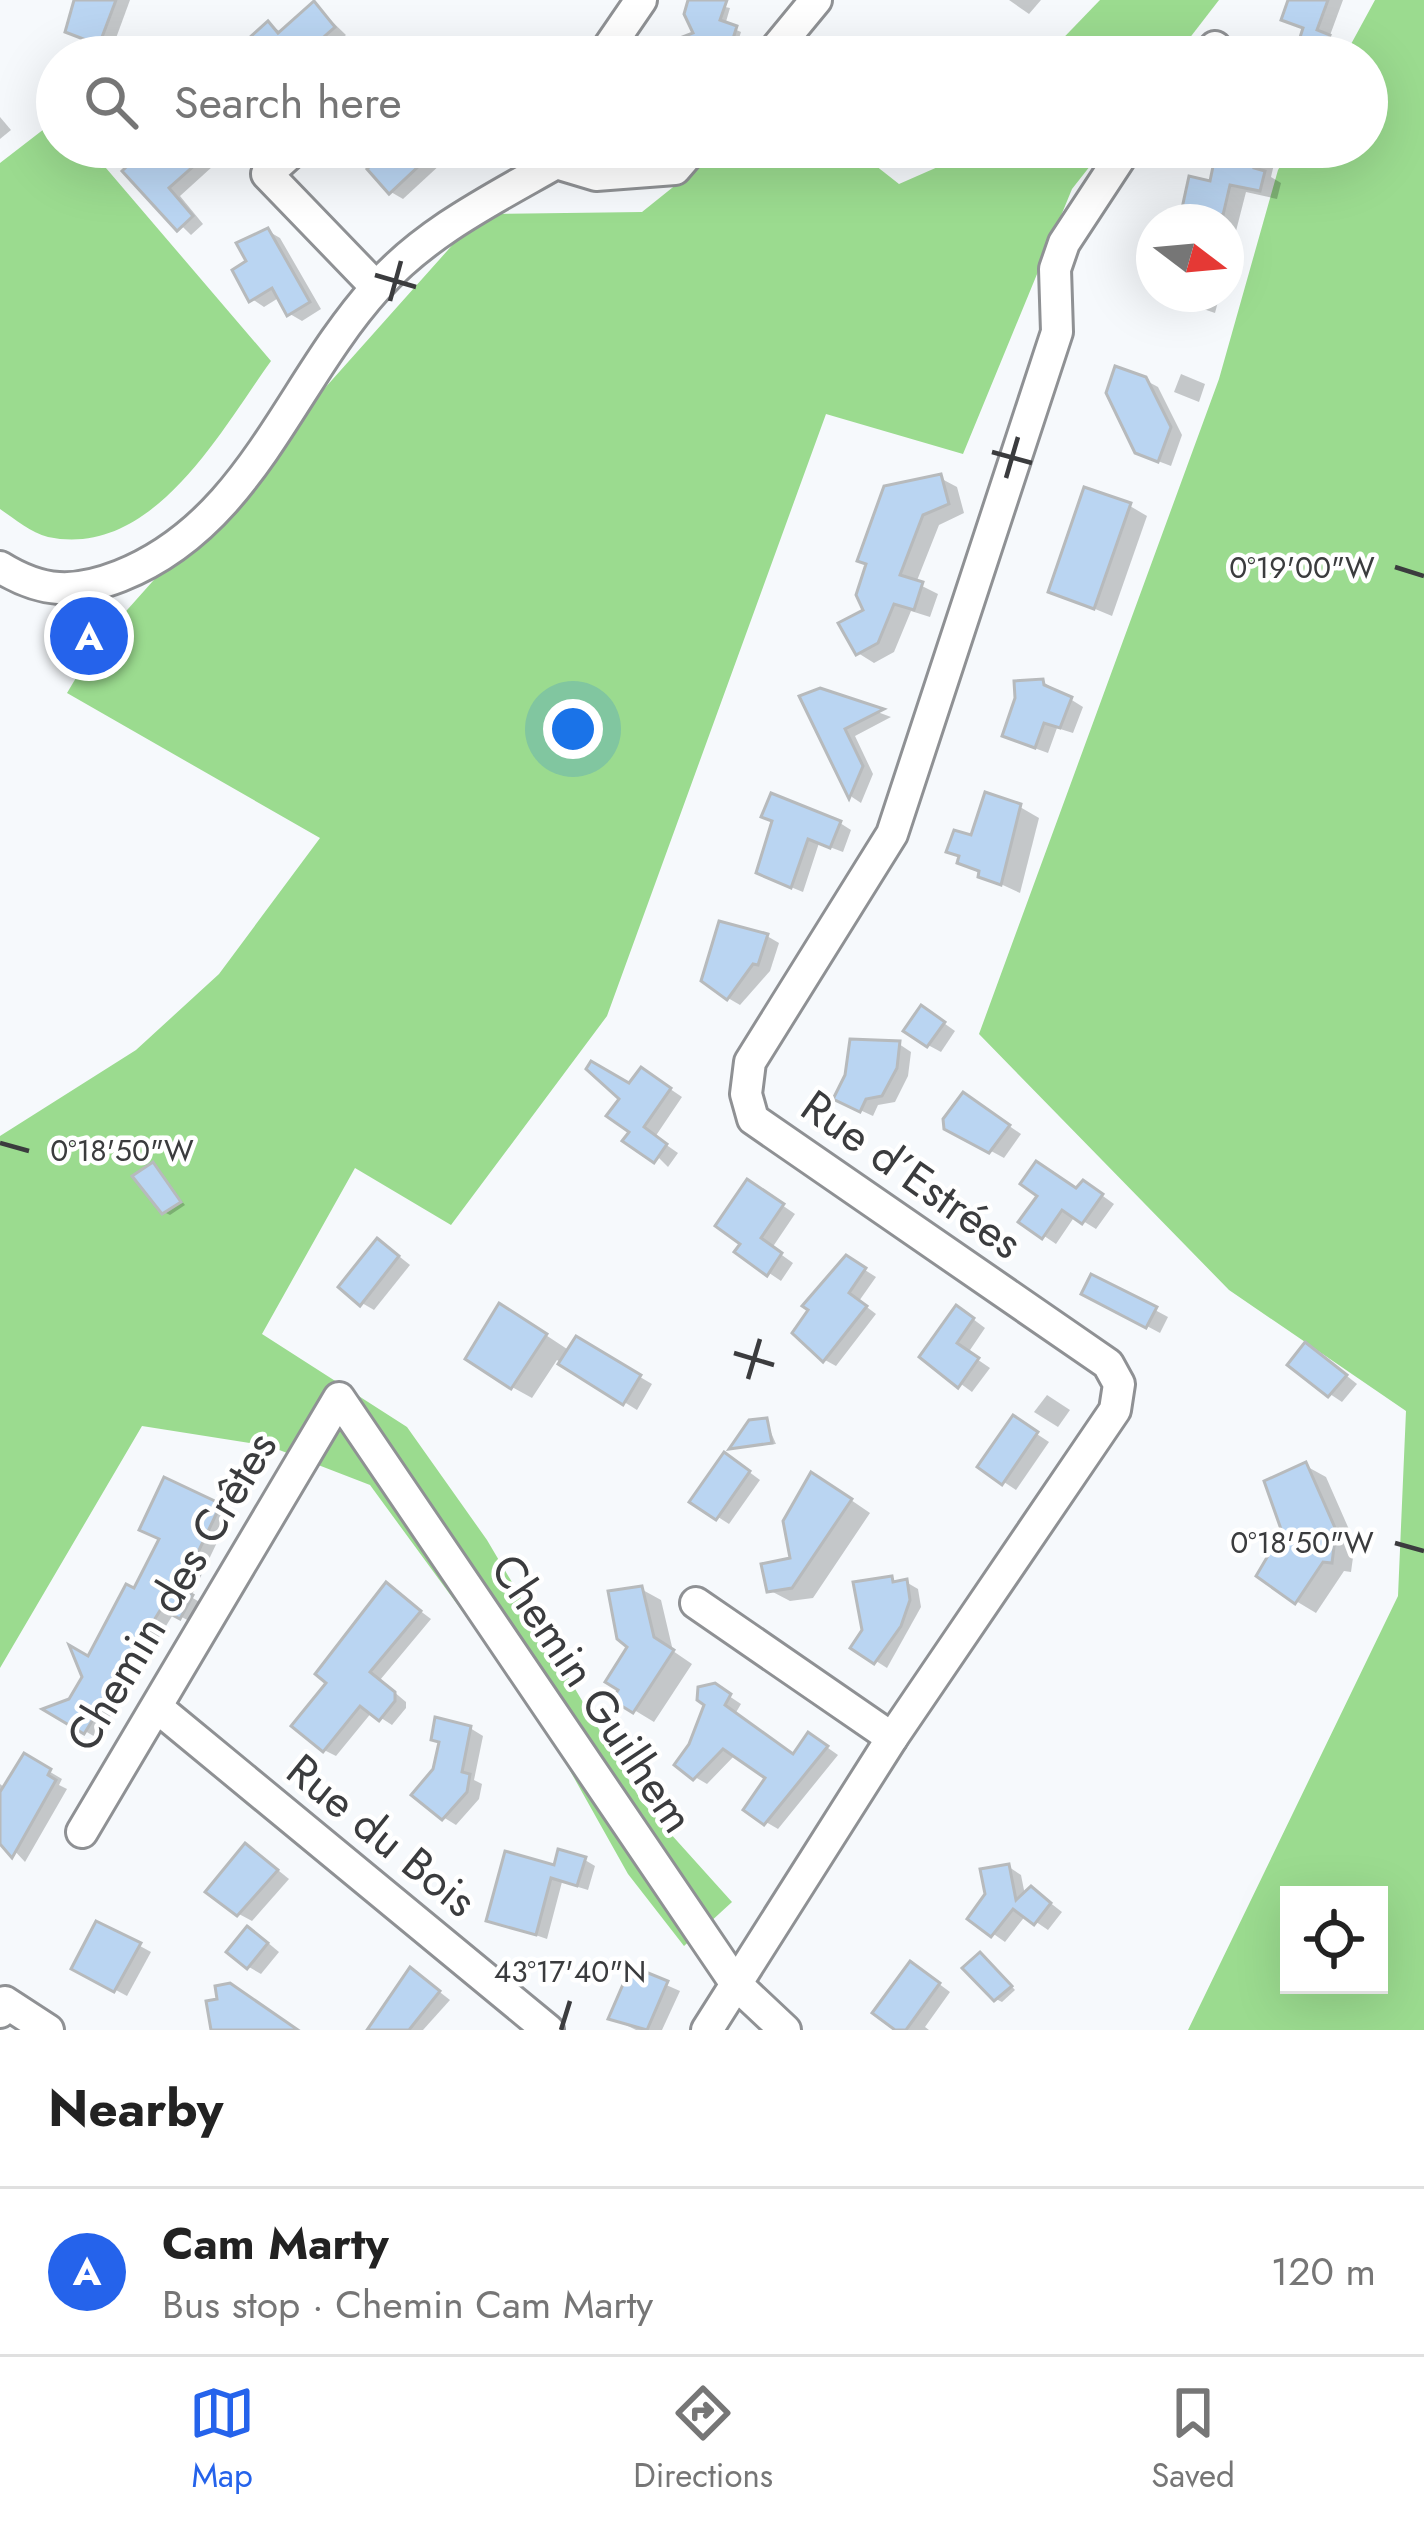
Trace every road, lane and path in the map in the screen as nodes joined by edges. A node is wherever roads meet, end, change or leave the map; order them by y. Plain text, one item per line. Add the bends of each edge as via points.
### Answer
1 (641, 0) edge
2 (816, 0) edge
3 (616, 36) edge
4 (786, 36) edge
5 (274, 168) edge
6 (537, 168) edge
7 (583, 168) edge
8 (676, 168) edge
9 (1113, 168) edge
10 (376, 287) junction
11 (0, 567) edge
12 (339, 1398) joint
13 (696, 1603) dead end
14 (159, 1709) junction
15 (892, 1738) junction
16 (82, 1832) dead end
17 (736, 1984) junction
18 (2, 2007) edge
19 (48, 2030) edge
20 (548, 2030) edge
21 (707, 2030) edge
22 (785, 2030) edge

1 - 3 street
2 - 4 street
5 - 10 street via 267,174
6 - 10 street via 442,228
7 - 8 street via 596,175
9 - 15 street, Rue d’Estrées via 1055,269 1057,332 892,834 750,1062 753,1119 1108,1364 1119,1384 1115,1410
10 - 11 street via 249,472 200,529 141,568 96,585 40,589
12 - 14 street, Chemin des Crêtes
12 - 17 street, Chemin Guilhem
13 - 15 street
14 - 16 street, Chemin des Crêtes via 118,1763
14 - 20 street, Rue du Bois
15 - 17 street, Rue d’Estrées
17 - 21 street, Rue d’Estrées
17 - 22 street, Chemin Guilhem
18 - 19 street

